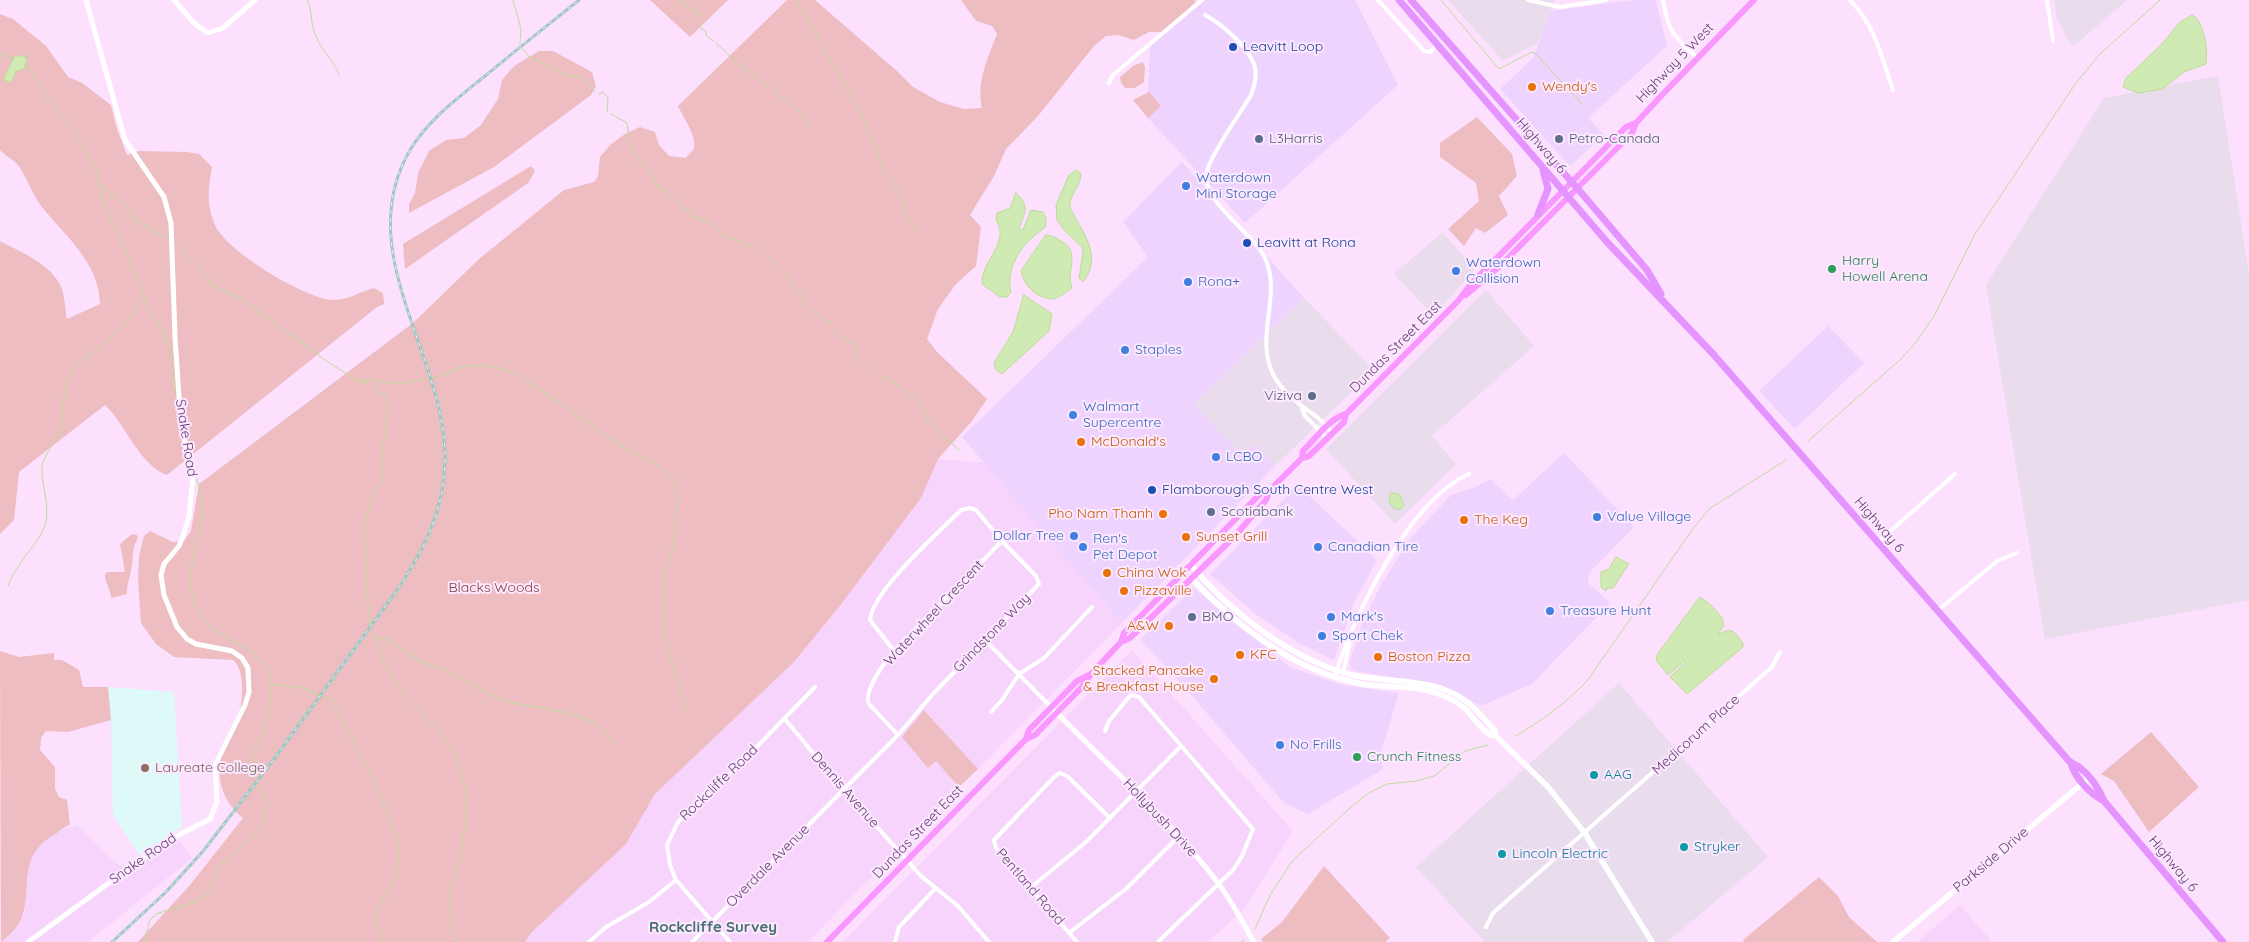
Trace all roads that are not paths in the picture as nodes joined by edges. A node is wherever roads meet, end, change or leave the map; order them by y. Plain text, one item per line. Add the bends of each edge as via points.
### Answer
1 (86, 0) edge
2 (174, 0) edge
3 (255, 0) edge
4 (1202, 0) edge
5 (1378, 0) edge
6 (1399, 0) edge
7 (1411, 0) edge
8 (1528, 0) edge
9 (1606, 0) edge
10 (1663, 0) edge
11 (1754, 0) edge
12 (1850, 0) edge
13 (2046, 0) edge
14 (1205, 15) dead end
15 (2053, 41) dead end
16 (1438, 44) junction
17 (1452, 47) junction
18 (1446, 52) junction
19 (1696, 58) junction
20 (1109, 82) dead end
21 (1893, 90) dead end
22 (1636, 123) junction
23 (1541, 165) junction
24 (1572, 181) junction
25 (1578, 188) junction
26 (1562, 190) junction
27 (1568, 197) junction
28 (1538, 214) junction
29 (1463, 297) junction
30 (1668, 304) junction
31 (1302, 408) junction
32 (1346, 414) junction
33 (1327, 427) junction
34 (1333, 432) junction
35 (1321, 433) junction
36 (1327, 438) junction
37 (1302, 458) junction
38 (1469, 474) dead end
39 (1955, 474) dead end
40 (1270, 490) junction
41 (1002, 541) junction
42 (1878, 542) junction
43 (2017, 553) dead end
44 (1190, 564) junction
45 (1184, 570) junction
46 (1194, 575) junction
47 (1092, 607) dead end
48 (1938, 610) junction
49 (1350, 640) junction
50 (986, 641) junction
51 (1121, 642) junction
52 (894, 651) junction
53 (1780, 652) dead end
54 (1336, 673) junction
55 (1019, 674) junction
56 (1091, 674) junction
57 (1343, 675) junction
58 (815, 687) dead end
59 (1051, 707) junction
60 (991, 712) dead end
61 (1057, 713) junction
62 (784, 718) junction
63 (1106, 731) dead end
64 (898, 735) junction
65 (1026, 739) junction
66 (1181, 746) junction
67 (2086, 780) junction
68 (844, 790) junction
69 (1136, 791) junction
70 (1110, 818) junction
71 (1584, 832) junction
72 (1179, 836) junction
73 (908, 860) junction
74 (676, 880) junction
75 (1219, 885) junction
76 (1030, 888) junction
77 (935, 889) junction
78 (712, 922) junction
79 (1486, 928) dead end
80 (1069, 934) junction
81 (28, 942) edge
82 (590, 942) edge
83 (692, 942) edge
84 (730, 942) edge
85 (828, 942) edge
86 (895, 942) edge
87 (989, 942) edge
88 (1077, 942) edge
89 (1158, 942) edge
90 (1253, 942) edge
91 (1652, 942) edge
92 (1893, 942) edge
93 (2223, 942) edge

1 - 81 street, Snake Road via 125,140 164,197 171,223 181,427 193,478 189,517 183,536 161,574 164,595 181,634 196,644 232,651 245,662 250,678 245,705 215,765 217,802 210,819 165,842
2 - 3 street via 208,34 223,28
4 - 20 street via 1113,75
5 - 16 street via 1424,50 1430,52
6 - 16 highway, Highway 6
7 - 17 highway, Highway 6
8 - 9 street via 1560,7
10 - 19 street via 1668,27
11 - 19 main road, Highway 5 West
12 - 21 street via 1876,36
13 - 15 street
14 - 31 street via 1219,23 1250,57 1256,82 1208,166 1206,179 1220,206 1264,257 1270,279 1265,343 1268,362 1276,379
16 - 18 highway, Highway 6
17 - 18 street
17 - 24 highway, Highway 6
18 - 23 highway, Highway 6
19 - 22 main road, Highway 5 West
22 - 24 main road, Highway 5 West via 1626,127
22 - 25 main road, Highway 5 West via 1632,133
23 - 26 highway, Highway 6
23 - 28 highway via 1548,189
24 - 25 highway, Highway 6
24 - 26 main road, Highway 5 West
25 - 27 main road, Highway 5 West
25 - 30 highway, Highway 6 via 1647,270
26 - 27 highway, Highway 6
26 - 28 main road, Dundas Street East
27 - 29 main road, Dundas Street East via 1501,265
27 - 30 highway, Highway 6
28 - 29 main road, Dundas Street East via 1471,284
29 - 32 main road, Dundas Street East
30 - 42 highway, Highway 6
31 - 33 street
31 - 35 street
32 - 33 main road, Dundas Street East
32 - 34 main road, Dundas Street East via 1344,422
33 - 34 street
33 - 35 main road, Dundas Street East
34 - 36 main road, Dundas Street East
35 - 36 street
35 - 37 main road, Dundas Street East via 1303,451
36 - 37 main road, Dundas Street East via 1309,456
37 - 40 main road, Dundas Street East
38 - 49 street via 1438,497 1396,548 1368,595
39 - 42 street
40 - 44 main road, Dundas Street East via 1262,492
40 - 46 main road, Dundas Street East via 1266,500 1234,536
41 - 50 street, Grindstone Way via 1036,576 1039,584
41 - 52 street, Waterwheel Crescent
41 - 52 street, Grindstone Way via 976,510 961,510 885,587 870,620
42 - 48 highway, Highway 6
43 - 48 street via 1997,561
44 - 45 main road, Dundas Street East
44 - 46 main road
45 - 46 street
45 - 51 main road, Dundas Street East via 1124,633
46 - 51 main road, Dundas Street East via 1130,638
46 - 54 main road via 1218,604 1262,640 1294,658
47 - 55 street via 1044,658
48 - 67 highway, Highway 6 via 2071,763 2073,771
49 - 54 street
49 - 57 street
50 - 55 street
50 - 64 street, Grindstone Way
51 - 56 main road, Dundas Street East
52 - 64 street, Waterwheel Crescent via 884,663 867,699
53 - 71 street, Medicorum Place via 1772,667
54 - 57 main road
55 - 59 street
55 - 60 street
56 - 59 main road, Dundas Street East via 1077,681
56 - 61 main road, Dundas Street East
57 - 71 main road via 1374,686 1442,692 1478,717 1490,735 1496,736 1548,787
58 - 62 street, Rockcliffe Road
59 - 61 street, Hollybush Drive
59 - 65 main road, Dundas Street East via 1029,730
61 - 65 main road, Dundas Street East via 1035,735
61 - 69 street, Hollybush Drive
62 - 68 street, Dennis Avenue
62 - 74 street, Rockcliffe Road via 678,822 667,845
63 - 66 street via 1109,721 1129,696 1135,695
64 - 68 street, Grindstone Way
65 - 73 main road, Dundas Street East
66 - 69 street
66 - 75 street via 1252,829 1237,865
67 - 92 main road, Parkside Drive
67 - 93 highway, Highway 6 via 2100,792 2104,801
68 - 73 street, Dennis Avenue
68 - 78 street, Overdale Avenue
69 - 70 street
69 - 72 street, Hollybush Drive
70 - 76 street
70 - 76 street, Pentland Road via 1067,776 1060,773 1055,776 994,840 996,848
71 - 79 street, Medicorum Place via 1493,913
71 - 91 main road
72 - 75 street, Hollybush Drive
72 - 80 street via 1127,888
73 - 77 street, Dennis Avenue
73 - 85 main road, Dundas Street East
74 - 78 street
74 - 82 street via 649,902 606,927
75 - 89 street
75 - 90 street, Hollybush Drive
76 - 80 street, Pentland Road
77 - 86 street via 899,927
77 - 87 street, Dennis Avenue via 958,906
78 - 83 street, Overdale Avenue
78 - 84 street
80 - 88 street, Pentland Road

